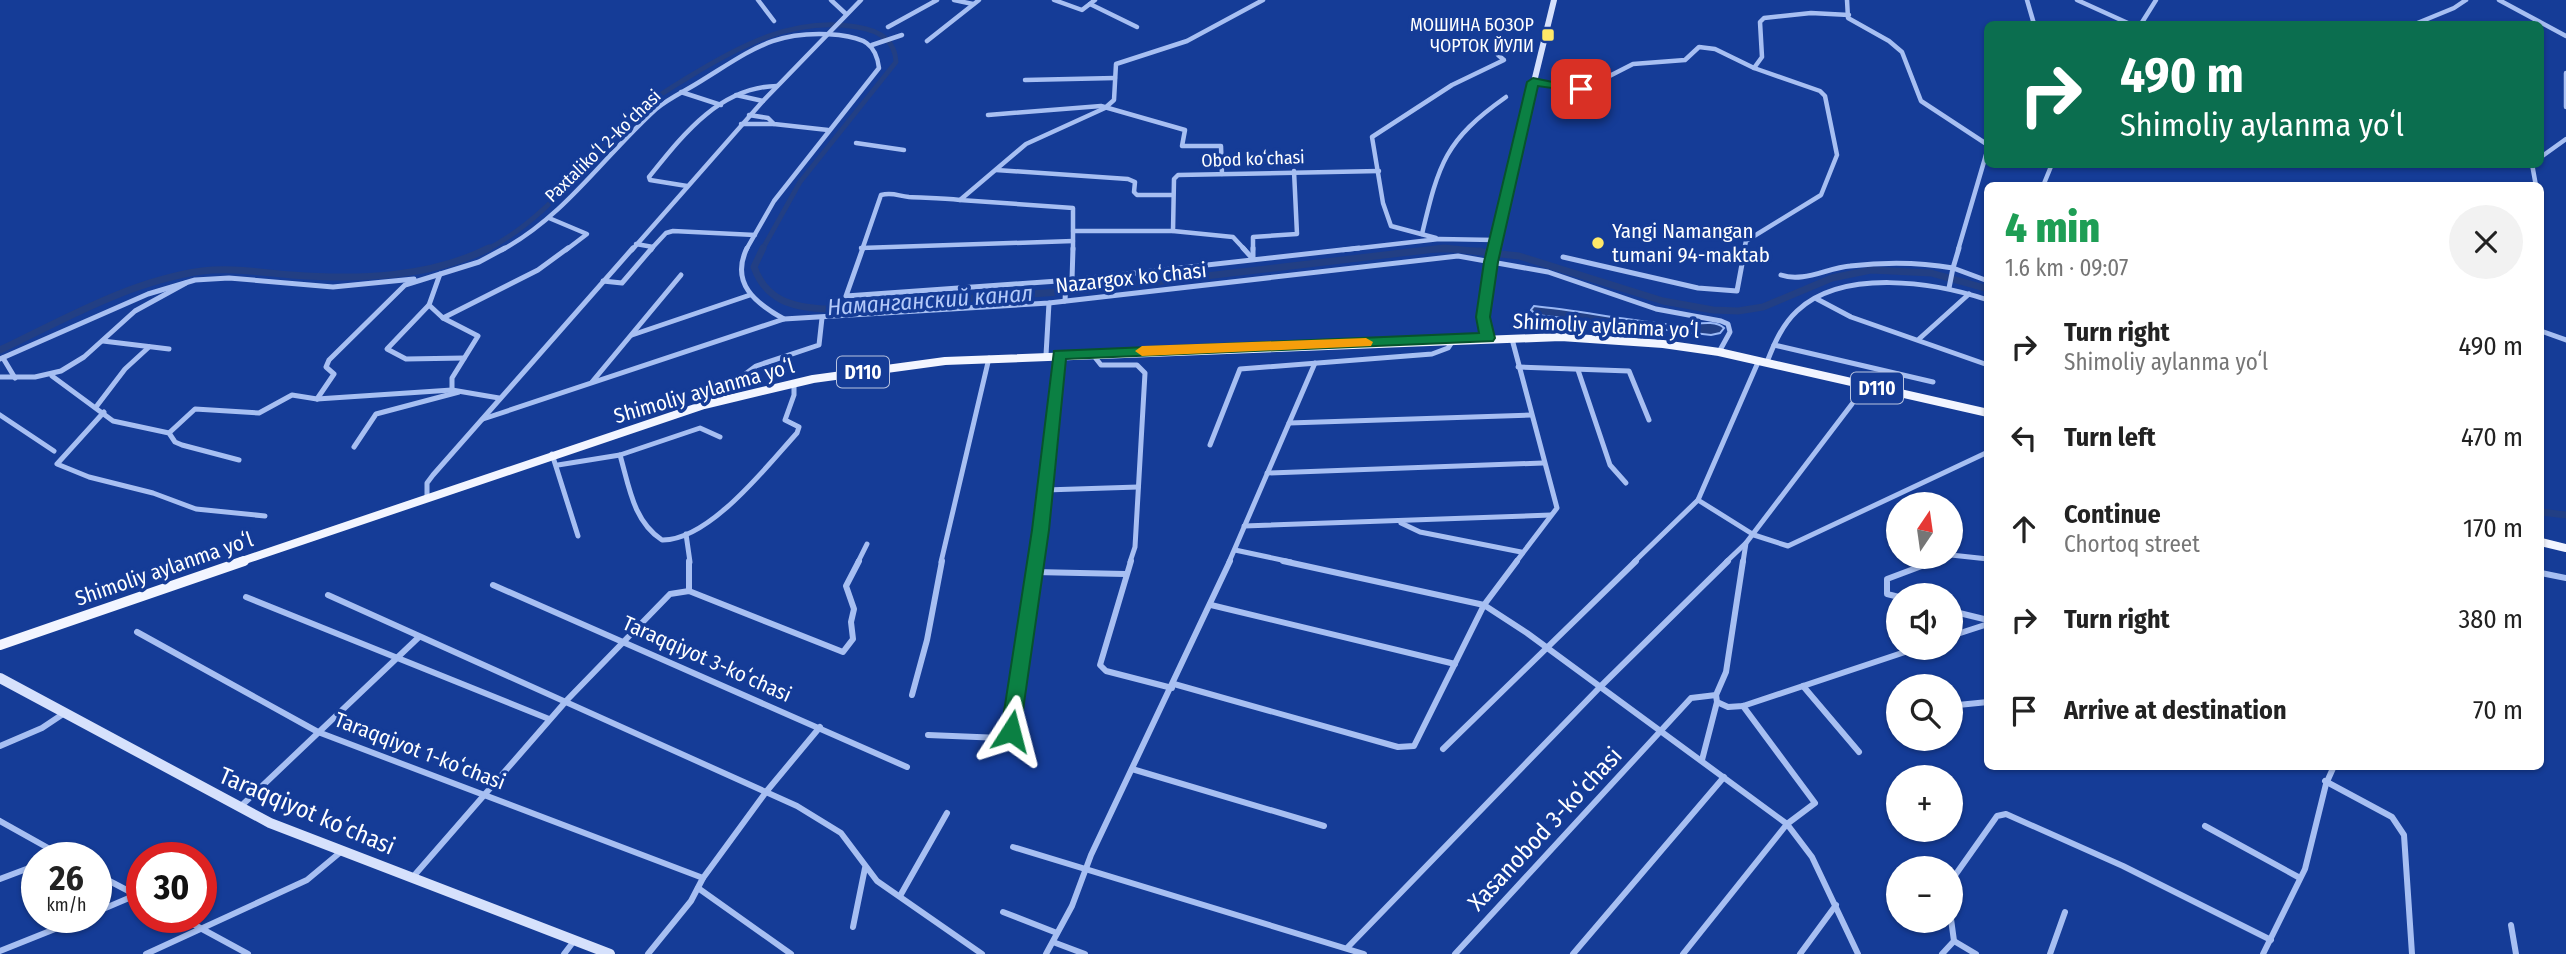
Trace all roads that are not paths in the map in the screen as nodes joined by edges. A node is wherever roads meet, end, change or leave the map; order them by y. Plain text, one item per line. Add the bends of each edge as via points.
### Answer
1 (758, 0) edge
2 (831, 0) edge
3 (861, 0) edge
4 (937, 0) edge
5 (954, 0) edge
6 (979, 0) edge
7 (1054, 0) edge
8 (1095, 0) edge
9 (1264, 0) edge
10 (1554, 0) edge
11 (1847, 0) edge
12 (2027, 0) edge
13 (2077, 0) edge
14 (2156, 0) edge
15 (2466, 0) edge
16 (2499, 0) edge
17 (973, 4) junction
18 (1090, 4) junction
19 (1849, 15) junction
20 (844, 16) junction
21 (774, 21) dead end
22 (2033, 21) edge
23 (2123, 21) edge
24 (2143, 21) edge
25 (2423, 21) edge
26 (2538, 21) edge
27 (2544, 24) edge
28 (888, 27) dead end
29 (1138, 27) dead end
30 (827, 33) junction
31 (900, 35) dead end
32 (2566, 36) edge
33 (927, 41) dead end
34 (874, 44) junction
35 (1498, 55) dead end
36 (1754, 68) junction
37 (2566, 73) edge
38 (1115, 78) junction
39 (1025, 80) dead end
40 (1533, 82) junction
41 (777, 86) junction
42 (681, 92) junction
43 (736, 95) junction
44 (1506, 97) dead end
45 (763, 100) junction
46 (720, 105) junction
47 (1107, 107) junction
48 (2566, 107) edge
49 (988, 115) dead end
50 (750, 116) junction
51 (741, 124) junction
52 (774, 124) junction
53 (828, 130) junction
54 (2566, 139) edge
55 (856, 143) dead end
56 (1984, 144) edge
57 (904, 150) dead end
58 (2544, 155) edge
59 (1984, 161) edge
60 (996, 170) junction
61 (1294, 171) junction
62 (1379, 171) junction
63 (1222, 174) junction
64 (687, 186) junction
65 (1173, 195) junction
66 (960, 200) junction
67 (549, 218) junction
68 (1073, 232) junction
69 (1173, 232) junction
70 (1422, 234) junction
71 (755, 235) junction
72 (1439, 239) junction
73 (1073, 241) junction
74 (1495, 242) junction
75 (636, 244) junction
76 (653, 247) junction
77 (861, 248) junction
78 (1563, 257) dead end
79 (1254, 260) junction
80 (1491, 261) junction
81 (1953, 270) junction
82 (440, 274) junction
83 (681, 275) dead end
84 (1781, 275) dead end
85 (423, 277) junction
86 (1069, 280) junction
87 (1984, 280) edge
88 (603, 281) junction
89 (187, 282) junction
90 (1949, 287) junction
91 (1969, 294) junction
92 (750, 295) junction
93 (1817, 299) junction
94 (1984, 299) edge
95 (1065, 301) junction
96 (1049, 303) junction
97 (429, 305) junction
98 (443, 318) junction
99 (822, 318) junction
100 (784, 319) junction
101 (2544, 332) edge
102 (632, 335) junction
103 (1488, 338) junction
104 (1512, 338) junction
105 (1454, 339) junction
106 (1919, 340) junction
107 (103, 341) junction
108 (2566, 341) edge
109 (1774, 345) junction
110 (147, 347) junction
111 (169, 349) dead end
112 (1719, 352) junction
113 (1093, 353) junction
114 (1046, 355) junction
115 (1060, 355) junction
116 (464, 358) junction
117 (989, 358) junction
118 (2, 359) edge
119 (1763, 361) junction
120 (1315, 363) junction
121 (1984, 364) edge
122 (1518, 367) junction
123 (1578, 370) junction
124 (52, 376) junction
125 (0, 377) edge
126 (15, 378) junction
127 (592, 382) junction
128 (1933, 382) dead end
129 (794, 383) junction
130 (452, 390) junction
131 (463, 391) junction
132 (499, 397) junction
133 (317, 398) junction
134 (1852, 404) dead end
135 (704, 405) junction
136 (92, 406) junction
137 (104, 412) junction
138 (1984, 412) edge
139 (0, 415) edge
140 (1531, 415) junction
141 (480, 420) junction
142 (1649, 420) dead end
143 (1289, 423) junction
144 (169, 432) junction
145 (720, 437) dead end
146 (1210, 445) dead end
147 (354, 447) dead end
148 (54, 451) dead end
149 (552, 454) junction
150 (1984, 454) edge
151 (620, 455) junction
152 (239, 460) dead end
153 (1543, 463) junction
154 (558, 465) junction
155 (1267, 473) junction
156 (1626, 483) dead end
157 (1138, 486) junction
158 (1045, 490) junction
159 (427, 498) junction
160 (1698, 500) junction
161 (1552, 515) junction
162 (265, 516) dead end
163 (1398, 521) junction
164 (1244, 526) junction
165 (686, 534) junction
166 (1755, 534) junction
167 (578, 536) dead end
168 (1746, 543) junction
169 (2544, 543) edge
170 (867, 544) dead end
171 (2566, 548) edge
172 (1235, 550) junction
173 (1521, 552) junction
174 (1964, 554) edge
175 (1984, 558) edge
176 (1914, 569) edge
177 (1035, 572) junction
178 (2544, 573) edge
179 (1125, 574) junction
180 (2566, 578) edge
181 (1887, 583) edge
182 (493, 585) dead end
183 (689, 592) junction
184 (328, 595) dead end
185 (246, 597) dead end
186 (1211, 605) junction
187 (1484, 605) junction
188 (1963, 615) edge
189 (1984, 621) edge
190 (1984, 624) edge
191 (1963, 631) edge
192 (137, 632) dead end
193 (419, 637) junction
194 (624, 641) junction
195 (0, 645) edge
196 (1546, 648) junction
197 (1886, 658) edge
198 (398, 659) junction
199 (1455, 664) junction
200 (0, 678) edge
201 (1173, 686) junction
202 (1601, 686) junction
203 (1803, 686) junction
204 (912, 695) dead end
205 (1716, 699) junction
206 (567, 700) junction
207 (1984, 702) edge
208 (1963, 704) edge
209 (1743, 706) junction
210 (63, 714) junction
211 (549, 719) junction
212 (820, 727) junction
213 (1663, 730) junction
214 (318, 732) junction
215 (928, 735) dead end
216 (0, 746) edge
217 (1443, 749) dead end
218 (1859, 752) dead end
219 (1702, 760) junction
220 (907, 768) dead end
221 (1132, 769) junction
222 (2331, 770) edge
223 (1724, 777) junction
224 (2325, 781) junction
225 (766, 792) junction
226 (485, 794) junction
227 (239, 808) junction
228 (947, 813) dead end
229 (0, 821) edge
230 (1787, 824) junction
231 (1324, 826) dead end
232 (2205, 826) dead end
233 (35, 842) edge
234 (1013, 847) dead end
235 (343, 850) junction
236 (1963, 864) edge
237 (865, 868) junction
238 (21, 870) edge
239 (1087, 870) junction
240 (412, 878) junction
241 (703, 878) junction
242 (2301, 878) junction
243 (0, 879) edge
244 (698, 888) junction
245 (900, 896) junction
246 (1836, 905) junction
247 (1003, 912) dead end
248 (2065, 912) dead end
249 (217, 921) edge
250 (2511, 925) dead end
251 (853, 927) dead end
252 (45, 933) edge
253 (190, 933) edge
254 (210, 933) edge
255 (1057, 933) junction
256 (1953, 933) edge
257 (1954, 940) junction
258 (2271, 940) junction
259 (574, 941) junction
260 (1054, 942) junction
261 (1348, 947) junction
262 (0, 951) edge
263 (146, 954) edge
264 (248, 954) edge
265 (565, 954) edge
266 (610, 954) edge
267 (648, 954) edge
268 (791, 954) edge
269 (982, 954) edge
270 (1046, 954) edge
271 (1085, 954) edge
272 (1364, 954) edge
273 (1455, 954) edge
274 (1573, 954) edge
275 (1683, 954) edge
276 (1800, 954) edge
277 (1858, 954) edge
278 (1942, 954) edge
279 (1976, 954) edge
280 (2050, 954) edge
281 (2263, 954) edge
282 (2412, 954) edge
283 (2516, 954) edge

1 - 21 street
2 - 20 street
3 - 20 street
4 - 28 street
5 - 17 street
6 - 17 street
7 - 18 street via 1083,10
8 - 18 street
9 - 38 street via 1187,41 1120,61
10 - 40 main road
11 - 19 street
12 - 22 street
13 - 23 street
14 - 24 street
15 - 25 street
16 - 26 street
17 - 33 street
18 - 29 street
19 - 36 street via 1764,18 1760,22 1762,57
19 - 56 street via 1848,19 1899,49 1921,101
20 - 30 street
27 - 32 street
30 - 34 street
30 - 41 street
30 - 42 street, Paxtalikoʻl 2-koʻchasi via 764,43
31 - 34 street
34 - 53 street via 879,68
35 - 62 street via 1504,60 1452,85 1373,134
36 - 40 street via 1700,47 1683,61 1633,64 1584,89
36 - 78 street via 1825,96 1837,155 1821,195 1746,241 1737,290 1698,288
37 - 48 street
38 - 39 street
38 - 47 street via 1114,100
40 - 74 main road
41 - 43 street via 757,84
41 - 45 street
42 - 46 street
42 - 67 street, Paxtalikoʻl 2-koʻchasi via 649,115
43 - 45 street
43 - 46 street
44 - 70 street via 1464,129 1443,155
45 - 50 street
46 - 64 street via 693,124 649,177
47 - 49 street
47 - 60 street via 1029,142
47 - 63 street via 1185,130 1182,146 1221,146
50 - 51 street
50 - 52 street via 768,118
51 - 52 street
51 - 64 street
52 - 53 street
53 - 71 street via 786,183
54 - 58 street
55 - 57 street
59 - 81 street
60 - 65 street via 1128,179 1135,182 1138,195
60 - 66 street
61 - 62 street, Obod koʻchasi
61 - 63 street, Obod koʻchasi
61 - 79 street via 1297,234 1253,237
62 - 70 street via 1382,203 1391,226
63 - 65 street, Obod koʻchasi via 1178,175
64 - 75 street
65 - 69 street
66 - 68 street via 1073,208
66 - 77 street via 891,192 881,195
67 - 82 street, Paxtalikoʻl 2-koʻchasi via 498,254
67 - 98 street via 587,234 538,270
68 - 69 street
68 - 73 street
69 - 79 street via 1233,237
70 - 72 street
71 - 76 street via 673,231
71 - 92 street via 739,274
72 - 74 street
72 - 79 street
73 - 77 street
73 - 86 street
74 - 80 main road
75 - 76 street
75 - 88 street
76 - 88 street via 622,283
77 - 86 street via 848,296
79 - 86 street
80 - 95 street, Nazargox koʻchasi via 1445,257
80 - 103 main road via 1483,317
80 - 112 street, Nazargox koʻchasi via 1548,272 1656,309 1721,321 1728,324 1730,332
81 - 84 street via 1906,263 1830,268 1793,280
81 - 87 street
81 - 90 street
82 - 85 street, Paxtalikoʻl 2-koʻchasi
82 - 97 street
83 - 102 street
85 - 89 street via 333,287 229,278
85 - 133 street, Paxtalikoʻl 2-koʻchasi via 399,290 342,344 326,364 334,374
86 - 95 street
88 - 132 street
89 - 107 street via 162,301 141,307
89 - 118 street via 117,306
90 - 91 street
90 - 93 street via 1881,284
91 - 94 street
91 - 106 street
92 - 100 street
92 - 102 street
93 - 106 street via 1852,317
93 - 109 street via 1798,310
95 - 96 street, Nazargox koʻchasi
96 - 99 street, Nazargox koʻchasi
96 - 114 street
97 - 98 street
97 - 116 street via 387,349 406,359
98 - 116 street via 478,336
99 - 100 street, Nazargox koʻchasi
99 - 135 street via 821,343 816,347 756,366
100 - 127 street, Nazargox koʻchasi
101 - 108 street
102 - 127 street
103 - 104 main road, Shimoliy aylanma yoʻl / D110
103 - 105 main road, Shimoliy aylanma yoʻl / D110
104 - 112 main road, Shimoliy aylanma yoʻl / D110 via 1598,339
104 - 122 street
105 - 113 main road, Shimoliy aylanma yoʻl / D110
105 - 120 street via 1448,348 1432,355
106 - 121 street
107 - 110 street
107 - 124 street
109 - 119 street
109 - 128 street
110 - 111 street
110 - 136 street
112 - 119 main road, Shimoliy aylanma yoʻl / D110
113 - 115 main road, Shimoliy aylanma yoʻl / D110
113 - 157 street via 1101,365 1144,369
114 - 115 main road, Shimoliy aylanma yoʻl / D110
114 - 117 main road, Shimoliy aylanma yoʻl / D110
115 - 158 street
116 - 130 street via 452,378
117 - 129 main road, Shimoliy aylanma yoʻl / D110
117 - 204 street
118 - 126 street
119 - 138 main road, Shimoliy aylanma yoʻl / D110
119 - 160 street
120 - 143 street
120 - 146 street via 1240,369
122 - 123 street
122 - 140 street
123 - 142 street via 1629,371
123 - 156 street via 1611,465
124 - 126 street
124 - 136 street
125 - 126 street
127 - 141 street, Nazargox koʻchasi
129 - 135 main road, Shimoliy aylanma yoʻl / D110
129 - 165 street via 785,420 797,425 798,431 733,503
130 - 131 street
130 - 133 street
131 - 132 street
131 - 147 street via 376,414
132 - 141 street
133 - 144 street via 292,395 254,413 195,409
134 - 166 street
135 - 149 main road, Shimoliy aylanma yoʻl / D110
136 - 137 street
137 - 144 street via 113,421
137 - 162 street via 57,464 196,509
139 - 148 street
140 - 143 street
140 - 153 street
141 - 159 street via 427,484
143 - 155 street
144 - 152 street via 182,445
145 - 151 street via 700,428
149 - 154 street
149 - 159 main road, Shimoliy aylanma yoʻl / D110
150 - 166 street via 1788,546
151 - 154 street
151 - 165 street via 643,523 661,540
153 - 155 street
153 - 161 street via 1557,504
154 - 167 street
155 - 164 street
157 - 158 street
157 - 179 street via 1135,547
158 - 177 street
159 - 195 main road, Shimoliy aylanma yoʻl / D110
160 - 166 street
160 - 196 street
161 - 163 street
161 - 173 street
163 - 164 street
163 - 173 street via 1420,532
164 - 172 street
165 - 183 street
166 - 168 street
168 - 202 street
168 - 205 street via 1726,673
169 - 171 main road
170 - 183 street via 846,586 854,610 853,639 843,652
172 - 186 street
172 - 187 street
173 - 187 street
174 - 175 street
176 - 181 street via 1887,579
177 - 179 street
177 - 215 street via 1009,735
178 - 180 street
179 - 201 street via 1101,668
182 - 194 street, Taraqqiyot 3-koʻchasi
183 - 194 street via 670,594
184 - 193 street
185 - 198 street
186 - 199 street
186 - 201 street
187 - 196 street
187 - 199 street
188 - 189 street
190 - 191 street
192 - 214 street, Taraqqiyot 1-koʻchasi
193 - 198 street
193 - 206 street
194 - 206 street
194 - 212 street, Taraqqiyot 3-koʻchasi
196 - 202 street
196 - 217 street
197 - 203 street
198 - 211 street
198 - 214 street
199 - 201 street via 1408,748
200 - 210 main road, Taraqqiyot koʻchasi
201 - 221 street
202 - 213 street
202 - 261 street
203 - 209 street
203 - 218 street
205 - 209 street via 1728,707
205 - 213 street, Xasanobod 3-koʻchasi via 1695,696
205 - 219 street
206 - 211 street
206 - 225 street
207 - 208 street
209 - 230 street via 1815,802
210 - 216 street
210 - 227 main road, Taraqqiyot koʻchasi
211 - 226 street
212 - 220 street, Taraqqiyot 3-koʻchasi
212 - 225 street
213 - 219 street
213 - 273 street, Xasanobod 3-koʻchasi
214 - 226 street, Taraqqiyot 1-koʻchasi
214 - 227 street
219 - 223 street
221 - 231 street
221 - 239 street
222 - 224 street
223 - 230 street
223 - 274 street
224 - 242 street via 2315,841
224 - 282 street via 2392,817 2404,835
225 - 237 street via 834,828
225 - 241 street
226 - 240 street
226 - 241 street, Taraqqiyot 1-koʻchasi
227 - 235 main road, Taraqqiyot koʻchasi
228 - 245 street
229 - 233 street
230 - 246 street via 1812,857
230 - 275 street
232 - 242 street
234 - 239 street
235 - 240 main road, Taraqqiyot koʻchasi
235 - 249 street via 307,880
236 - 258 street via 1997,816 2006,814
237 - 245 street
237 - 251 street
238 - 243 street
239 - 255 street
239 - 261 street
240 - 259 main road, Taraqqiyot koʻchasi
241 - 244 street
242 - 258 street
244 - 267 street
244 - 268 street
245 - 269 street
246 - 276 street
246 - 277 street
247 - 255 street
248 - 280 street
250 - 283 street
252 - 262 street
253 - 263 street
254 - 264 street
255 - 260 street
256 - 257 street
257 - 278 street
257 - 279 street
258 - 281 street
259 - 265 street
259 - 266 main road, Taraqqiyot koʻchasi
260 - 270 street
260 - 271 street
261 - 272 street

